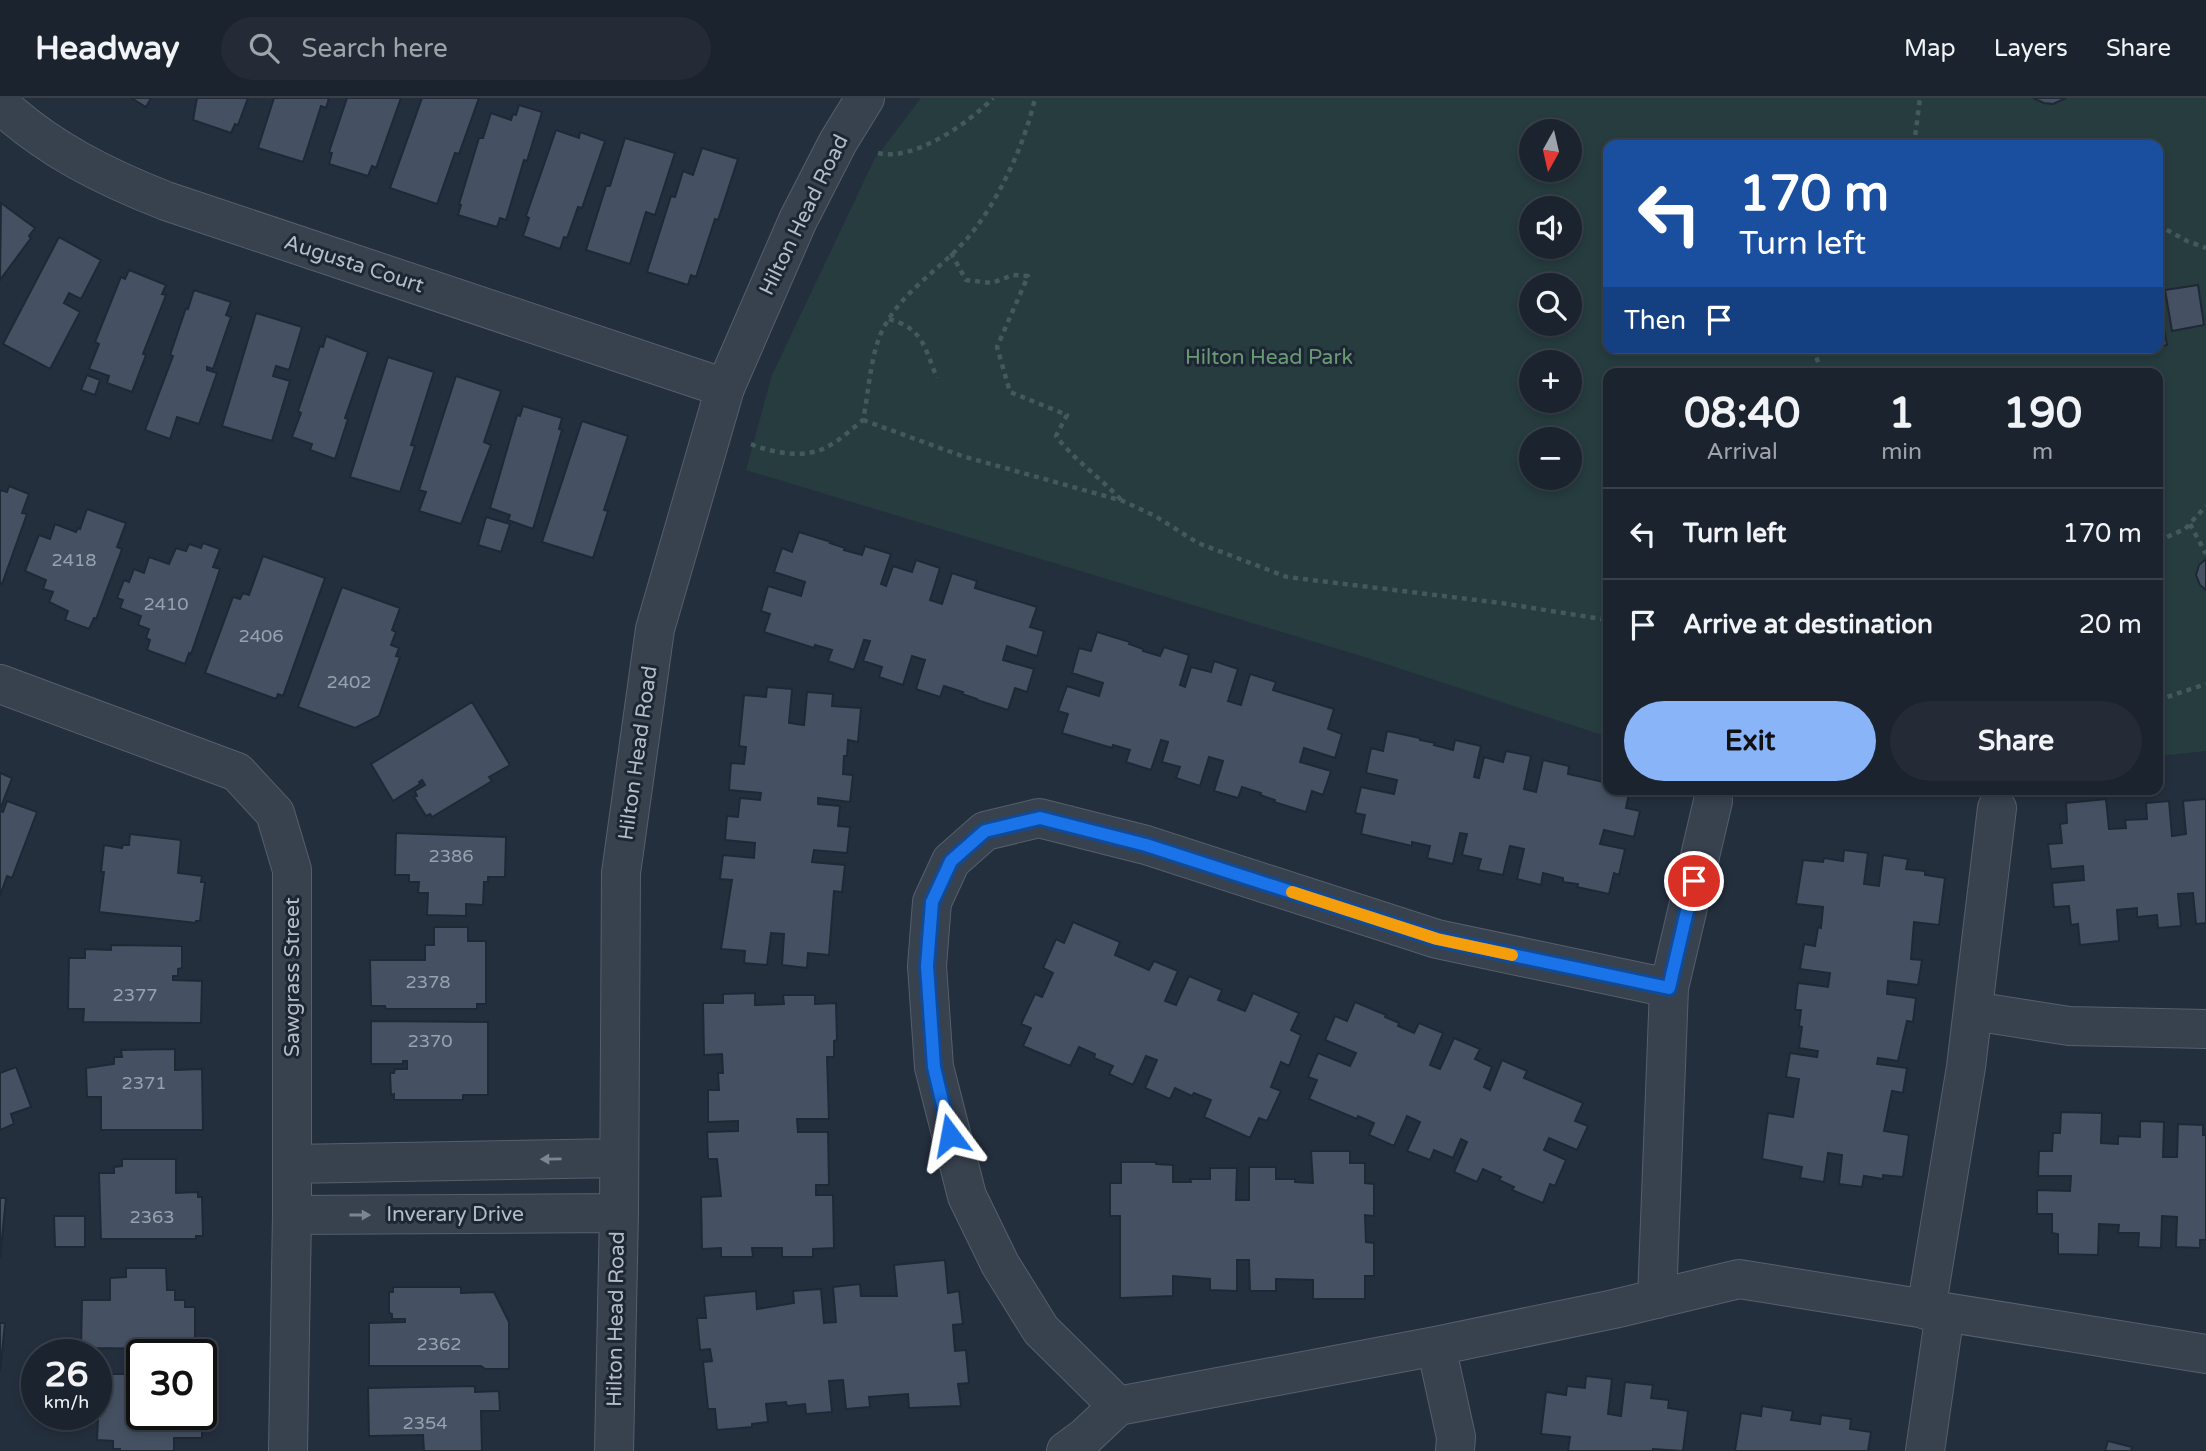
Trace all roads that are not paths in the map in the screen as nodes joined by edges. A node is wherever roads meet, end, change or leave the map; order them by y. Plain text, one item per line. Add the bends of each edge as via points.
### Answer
1 (864, 98) edge
2 (0, 104) edge
3 (724, 388) junction
4 (0, 684) edge
5 (1713, 800) dead end
6 (1997, 808) dead end
7 (1669, 988) junction
8 (1973, 1011) junction
9 (2206, 1029) edge
10 (619, 1158) junction
11 (292, 1164) junction
12 (619, 1213) junction
13 (292, 1215) junction
14 (1657, 1299) junction
15 (1935, 1311) junction
16 (1436, 1346) junction
17 (2206, 1354) edge
18 (1118, 1406) junction
19 (288, 1451) edge
20 (614, 1451) edge
21 (1066, 1451) edge
22 (1455, 1451) edge
23 (1925, 1451) edge

1 - 3 street, Hilton Head Road via 798,220
2 - 3 street, Augusta Court via 55,147 141,191
3 - 10 street, Hilton Head Road via 655,629 621,873
4 - 11 street, Sawgrass Street via 237,772 275,813 292,870
5 - 7 street
6 - 8 street
7 - 14 street
7 - 18 street via 1437,939 1146,845 1040,818 985,831 951,861 932,902 927,966 934,1067 967,1196 1000,1264 1041,1331
8 - 9 street via 2070,1026
8 - 15 street
10 -> 11 street
10 - 12 street, Hilton Head Road
11 - 13 street, Sawgrass Street
13 -> 12 street, Inverary Drive
12 - 20 street, Hilton Head Road
13 - 19 street, Sawgrass Street
14 - 15 street via 1739,1279
14 - 16 street
15 - 17 street
15 - 23 street
16 - 18 street
16 - 22 street
18 - 21 street

